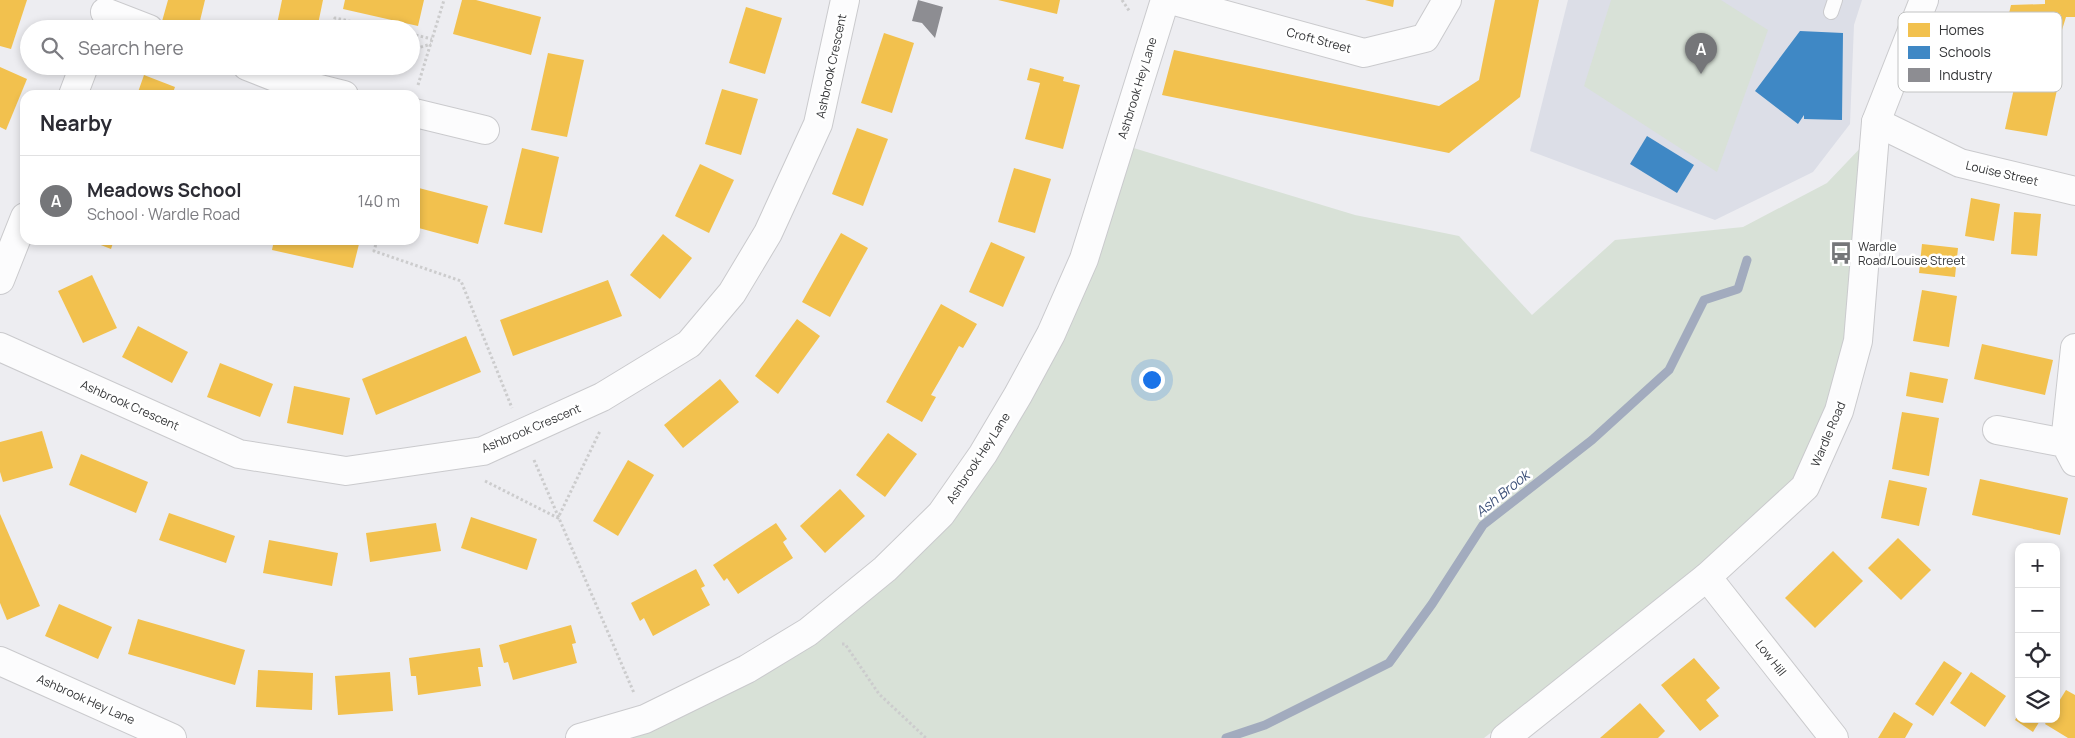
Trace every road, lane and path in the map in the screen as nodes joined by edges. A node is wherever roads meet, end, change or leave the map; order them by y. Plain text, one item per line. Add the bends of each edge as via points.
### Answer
1 (444, 0) edge
2 (845, 0) edge
3 (1165, 0) edge
4 (1171, 0) edge
5 (1446, 0) edge
6 (1924, 0) edge
7 (1919, 12) edge
8 (105, 14) edge
9 (122, 20) edge
10 (420, 36) edge
11 (432, 39) junction
12 (431, 44) junction
13 (420, 47) edge
14 (1898, 66) edge
15 (81, 75) edge
16 (270, 75) edge
17 (75, 90) edge
18 (324, 90) edge
19 (419, 90) edge
20 (420, 102) edge
21 (1876, 122) junction
22 (485, 130) dead end
23 (2075, 191) edge
24 (20, 230) edge
25 (376, 245) edge
26 (0, 280) edge
27 (0, 347) edge
28 (2075, 348) edge
29 (600, 430) dead end
30 (1997, 430) dead end
31 (522, 433) junction
32 (2070, 452) edge
33 (481, 479) dead end
34 (558, 518) junction
35 (1707, 578) junction
36 (808, 632) junction
37 (0, 661) edge
38 (645, 719) junction
39 (172, 738) edge
40 (580, 738) edge
41 (926, 738) edge
42 (1505, 738) edge
43 (1834, 738) edge

1 - 11 path
2 - 31 street, Ashbrook Crescent via 818,124 768,233 732,293 689,344 602,397
3 - 36 street, Ashbrook Hey Lane via 1084,259 1051,334 1018,395 942,514 885,569
4 - 5 street, Croft Street via 1364,53 1425,38
6 - 7 street, Wardle Road
8 - 9 street
10 - 11 path
11 - 12 path
12 - 13 path
12 - 19 path
14 - 21 street, Wardle Road
15 - 17 street
16 - 18 street
20 - 22 street
21 - 23 street, Louise Street via 1960,163
21 - 35 street, Wardle Road via 1858,341 1840,411 1805,487
24 - 26 street
25 - 31 path via 374,251 461,281
27 - 31 street, Ashbrook Crescent via 240,454 346,471 483,450
28 - 32 street
29 - 34 path
30 - 32 street
31 - 34 path
33 - 34 path
34 - 38 path
35 - 42 street, Wardle Road
35 - 43 street, Low Hill
36 - 38 street, Ashbrook Hey Lane via 747,669
36 - 41 path via 821,644 845,644 879,694
37 - 39 street, Ashbrook Hey Lane
38 - 40 street, Ashbrook Hey Lane

